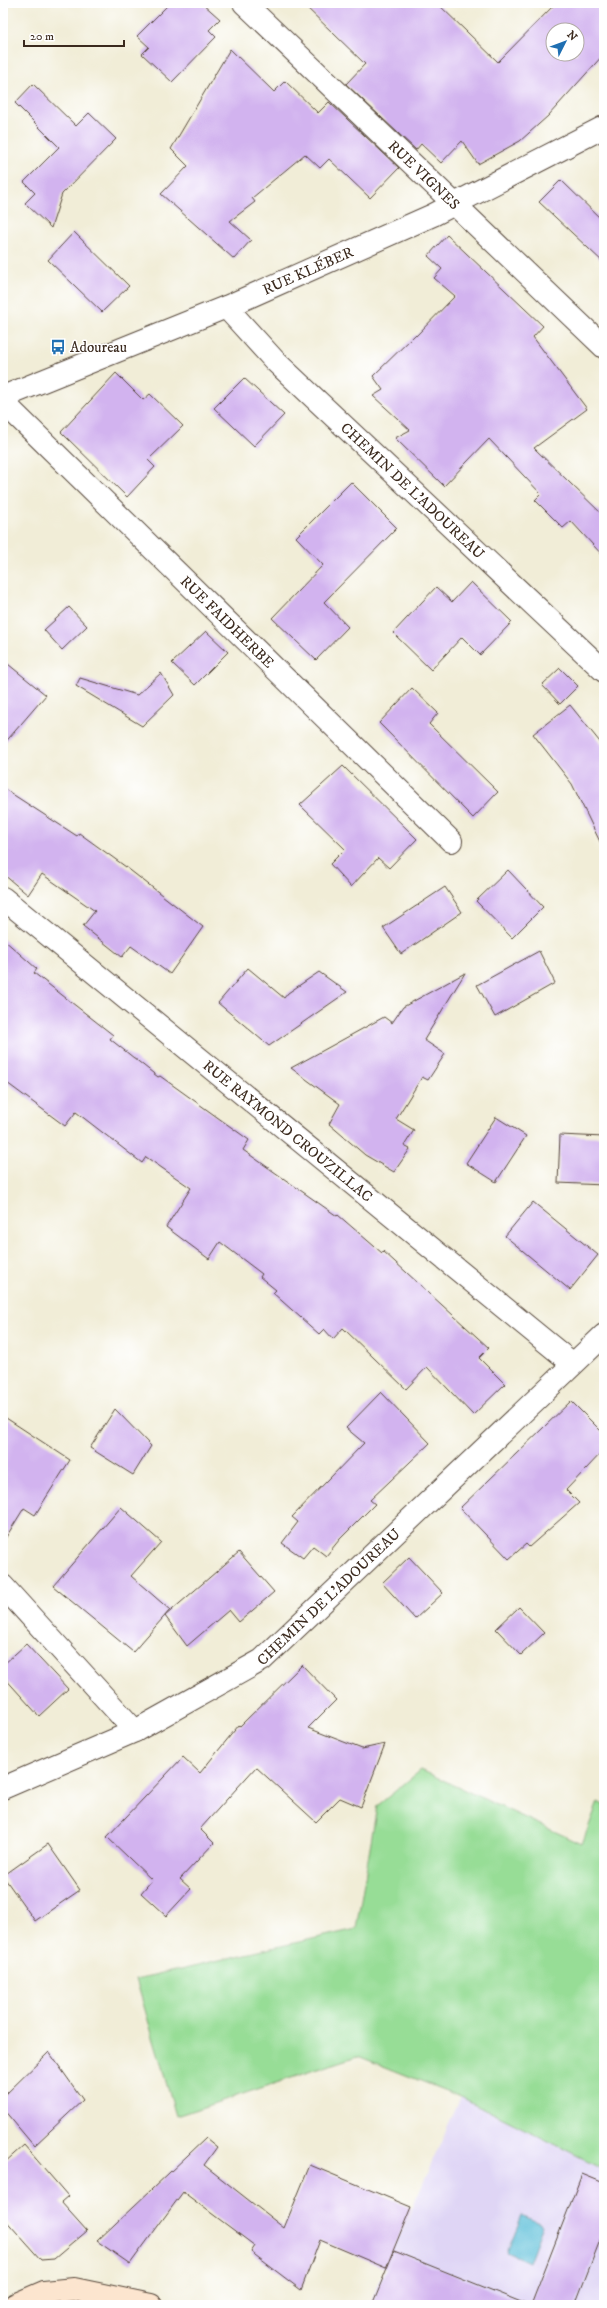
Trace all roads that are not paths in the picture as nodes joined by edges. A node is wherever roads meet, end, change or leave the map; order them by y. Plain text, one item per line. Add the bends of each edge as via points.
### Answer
1 (244, 3) edge
2 (604, 127) edge
3 (455, 204) junction
4 (226, 307) junction
5 (604, 347) edge
6 (3, 397) edge
7 (3, 402) edge
8 (604, 671) edge
9 (451, 841) dead end
10 (3, 898) edge
11 (604, 1334) edge
12 (573, 1364) junction
13 (3, 1586) edge
14 (135, 1731) junction
15 (3, 1788) edge
16 (14, 2305) edge
17 (151, 2305) edge

1 - 3 street, RUE VIGNES
2 - 3 street, RUE KLÉBER
3 - 4 street, RUE KLÉBER
3 - 5 street, RUE VIGNES
4 - 6 street, RUE KLÉBER
4 - 8 street, CHEMIN DE L'ADOUREAU via 275,361
7 - 9 street, RUE FAIDHERBE
10 - 12 street, RUE RAYMOND CROUZILLAC
11 - 12 street, CHEMIN DE L'ADOUREAU
12 - 14 street, CHEMIN DE L'ADOUREAU via 262,1660
13 - 14 street
14 - 15 street, CHEMIN DE L'ADOUREAU
16 - 17 street via 44,2292 74,2289

